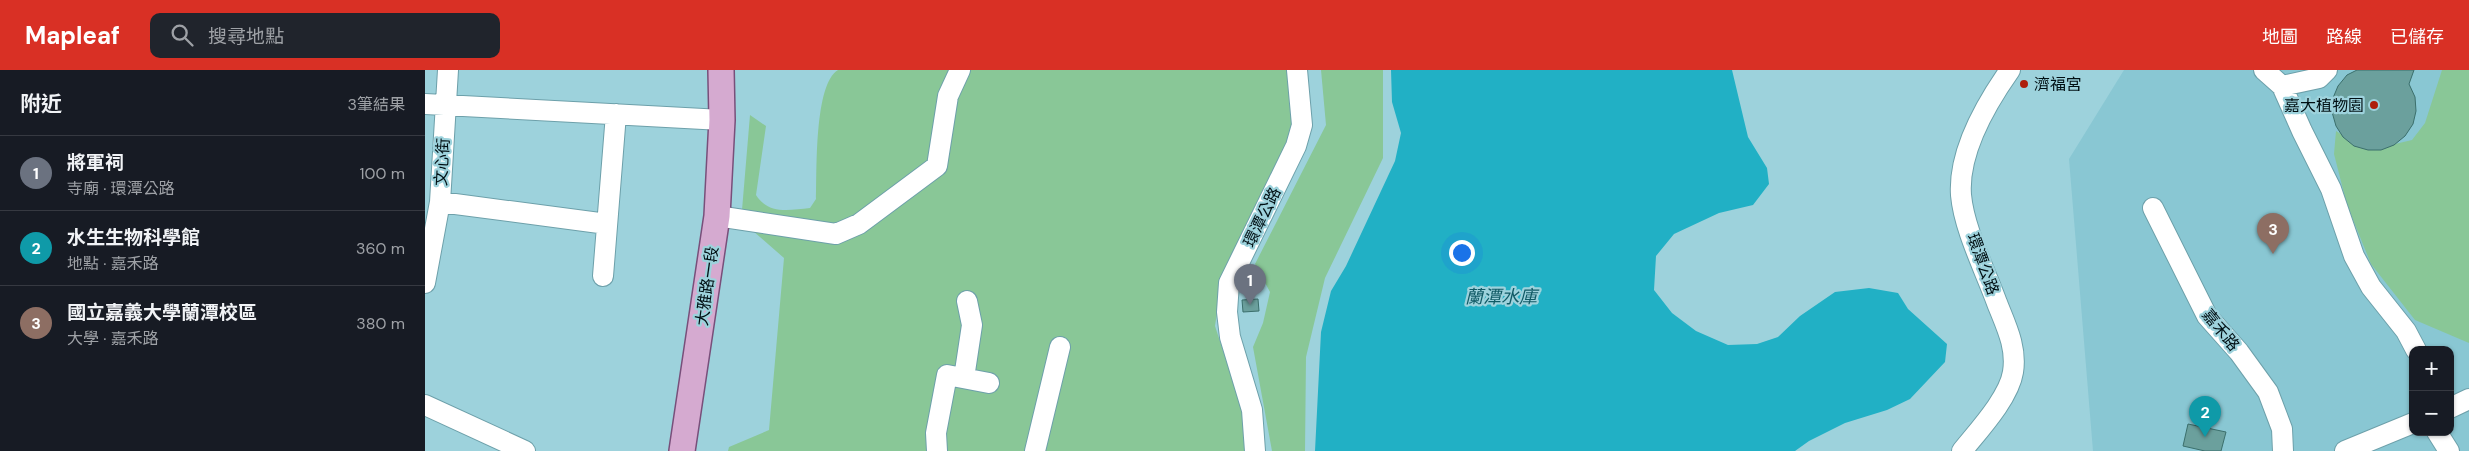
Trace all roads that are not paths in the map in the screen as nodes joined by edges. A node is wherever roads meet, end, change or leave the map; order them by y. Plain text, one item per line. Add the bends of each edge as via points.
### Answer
1 (448, 70) edge
2 (721, 70) edge
3 (960, 70) edge
4 (1297, 70) edge
5 (2010, 70) edge
6 (2264, 70) edge
7 (2327, 70) edge
8 (2282, 86) junction
9 (435, 105) edge
10 (616, 114) junction
11 (722, 120) junction
12 (440, 202) junction
13 (2153, 208) dead end
14 (717, 216) junction
15 (607, 224) junction
16 (603, 276) dead end
17 (425, 283) edge
18 (967, 302) dead end
19 (2414, 346) edge
20 (1060, 347) dead end
21 (964, 378) junction
22 (989, 383) dead end
23 (2469, 399) edge
24 (425, 405) edge
25 (2454, 406) edge
26 (2409, 425) edge
27 (2440, 436) edge
28 (525, 451) edge
29 (682, 451) edge
30 (937, 451) edge
31 (1035, 451) edge
32 (1255, 451) edge
33 (1962, 451) edge
34 (2283, 451) edge
35 (2345, 451) edge
36 (2449, 451) edge

1 - 9 street, 文心街
2 - 11 main road, 大雅路一段
3 - 14 street via 949,96 937,166 859,224 836,234
4 - 32 street, 環潭公路 via 1301,125 1297,146 1229,283 1227,312 1230,337 1252,410
5 - 33 street, 環潭公路 via 1981,115 1964,166 1961,195 1968,225 2014,349 2013,374 2001,398
6 - 8 street
7 - 8 street via 2319,78
8 - 19 street via 2331,189 2354,256 2371,287
9 - 10 street
9 - 12 street, 文心街
10 - 11 street
10 - 15 street
11 - 14 main road, 大雅路一段
12 - 15 street
12 - 17 street, 文心街
13 - 34 street, 嘉禾路 via 2207,316 2239,352 2267,392 2282,429
14 - 29 main road, 大雅路一段
15 - 16 street
18 - 21 street via 972,325
20 - 31 street
21 - 22 street
21 - 30 street via 947,375 935,433
23 - 25 street
24 - 28 street
26 - 35 street
27 - 36 street

